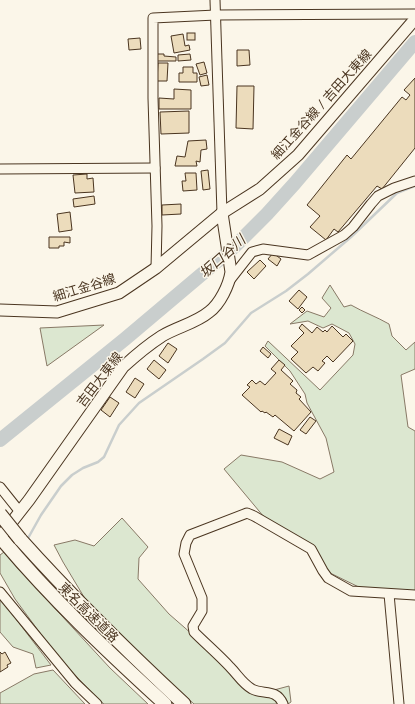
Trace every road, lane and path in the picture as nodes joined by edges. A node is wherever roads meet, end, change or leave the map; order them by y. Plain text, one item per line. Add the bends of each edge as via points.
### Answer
1 (215, 0) edge
2 (415, 14) edge
3 (216, 15) junction
4 (415, 20) edge
5 (155, 168) junction
6 (0, 169) edge
7 (415, 181) edge
8 (223, 219) junction
9 (156, 268) junction
10 (230, 276) junction
11 (0, 310) edge
12 (0, 487) edge
13 (0, 496) edge
14 (0, 514) edge
15 (18, 514) junction
16 (0, 537) edge
17 (0, 592) edge
18 (390, 594) junction
19 (415, 595) edge
20 (97, 704) edge
21 (165, 704) edge
22 (184, 704) edge
23 (283, 704) edge
24 (399, 704) edge

1 - 3 street
2 - 3 street
3 - 5 street via 153,18
3 - 8 street
4 - 8 main road, 細江金谷線 / 吉田大東線 via 298,155
5 - 6 street
5 - 9 street via 158,226
7 - 10 street via 378,196 344,235 308,255 263,249 252,252
8 - 9 main road, 細江金谷線
8 - 10 main road
9 - 11 main road, 細江金谷線 via 119,293 57,312
10 - 15 main road, 吉田大東線 via 223,294 210,312 162,336 123,367
12 - 15 street
13 - 15 street
14 - 22 highway, 東名高速道路, bridge via 54,577
15 - 16 main road, 吉田大東線
16 - 21 highway, 東名高速道路 via 87,630
17 - 20 street via 75,684
18 - 19 street
18 - 23 street via 351,590 328,578 311,549 247,513 190,535 184,554 202,598 202,611 193,626 194,632 232,668 243,684 254,690 274,694
18 - 24 street

